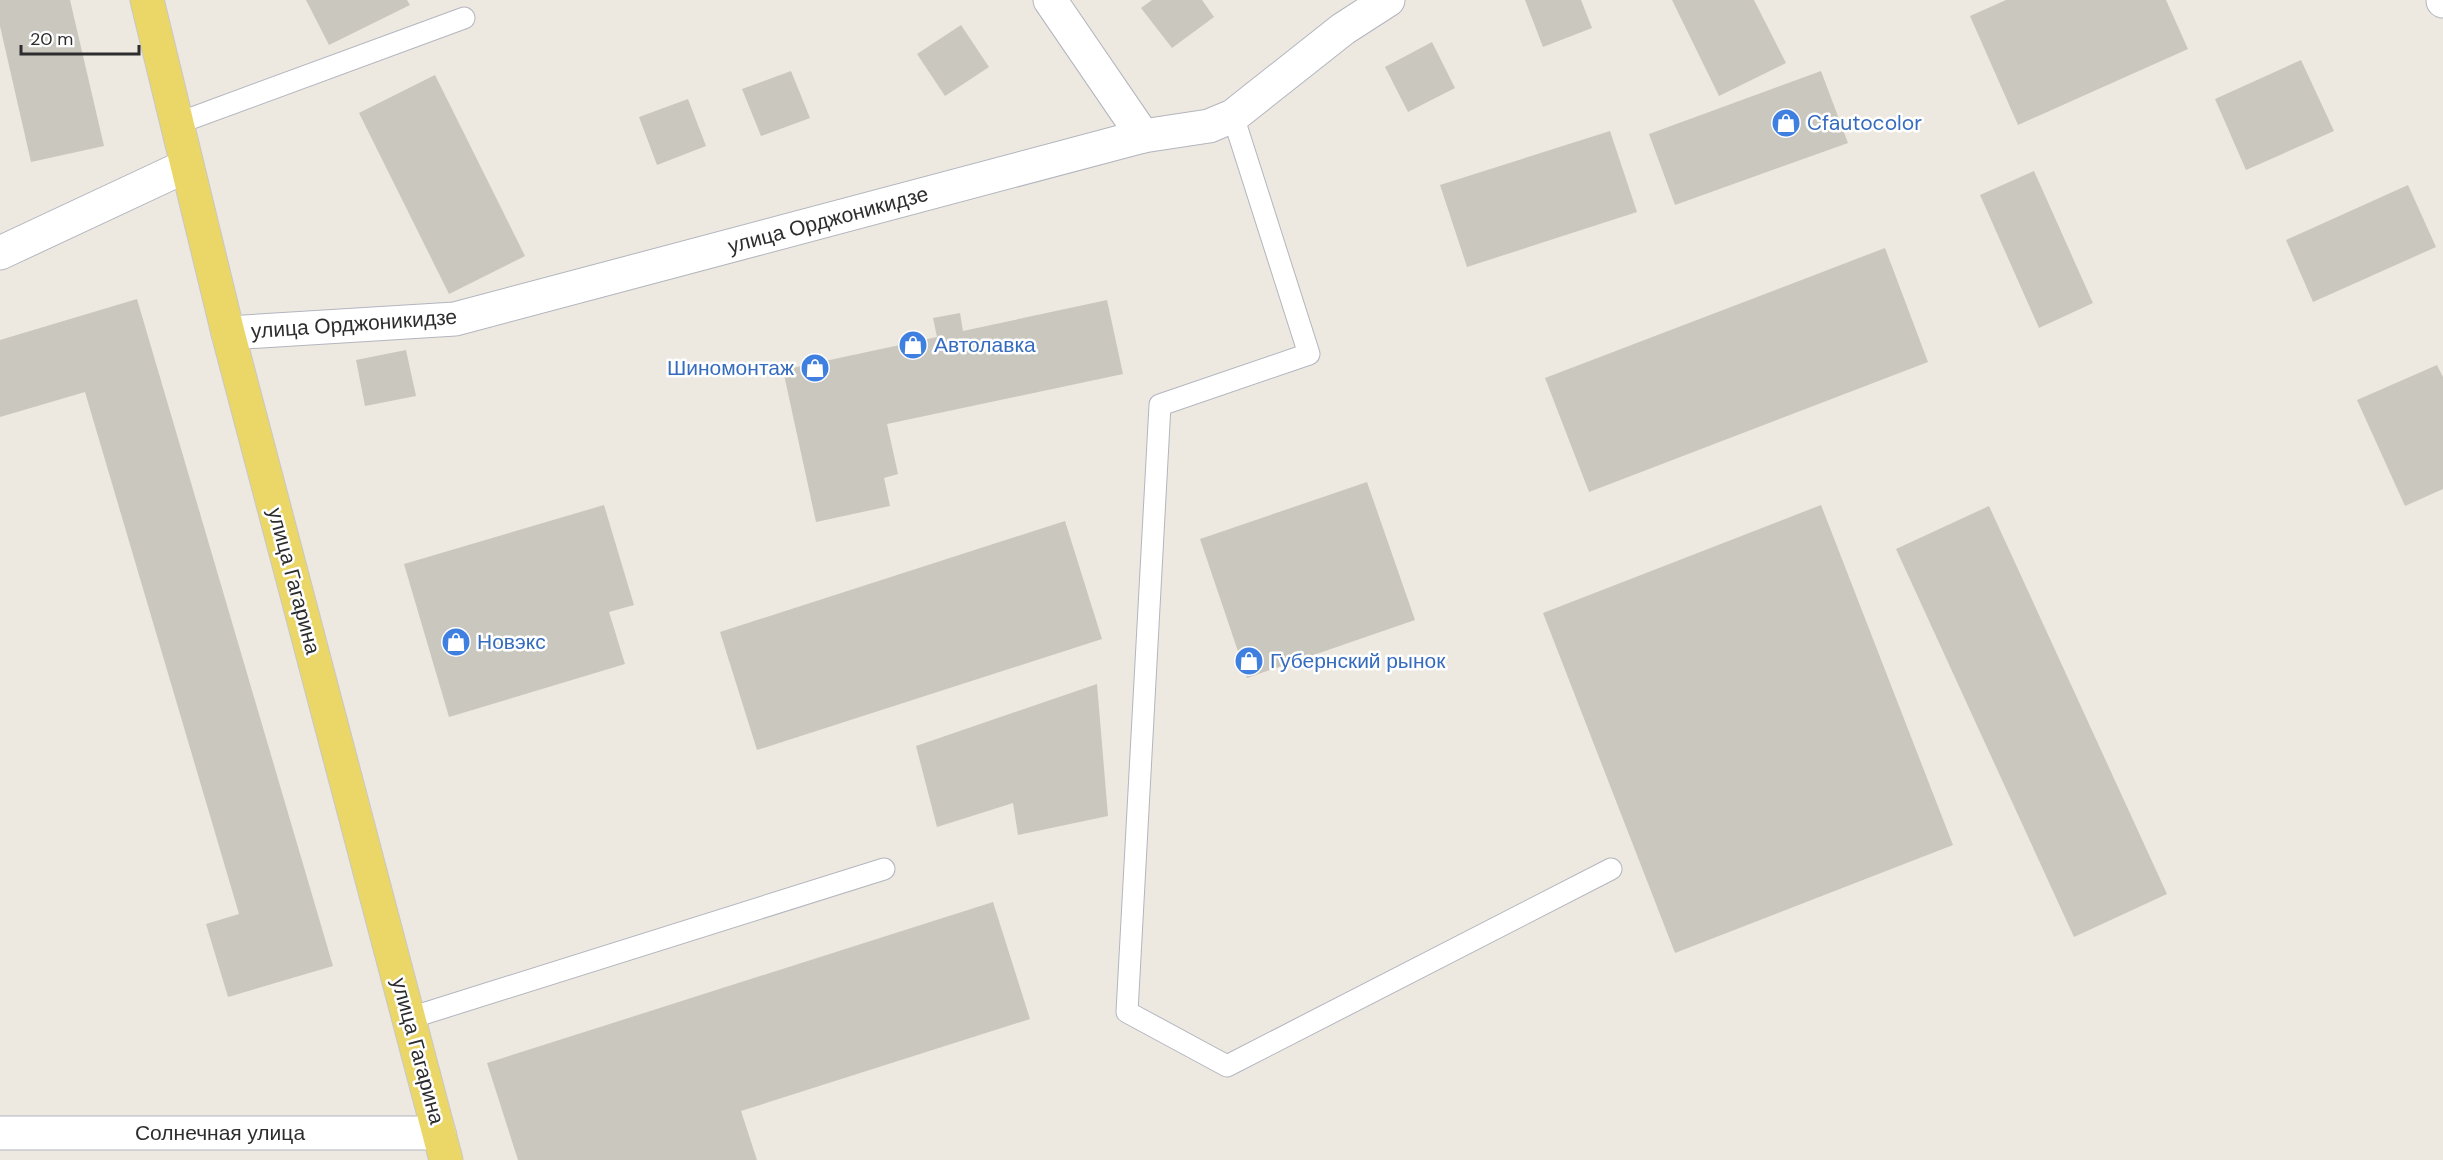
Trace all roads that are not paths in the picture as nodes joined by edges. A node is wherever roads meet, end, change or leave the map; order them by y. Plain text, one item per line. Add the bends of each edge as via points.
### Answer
1 (147, 0) edge
2 (1050, 0) edge
3 (1388, 0) edge
4 (464, 18) dead end
5 (1233, 116) junction
6 (176, 124) junction
7 (1143, 136) junction
8 (186, 166) junction
9 (0, 253) edge
10 (228, 333) junction
11 (884, 869) dead end
12 (1611, 869) dead end
13 (410, 1018) junction
14 (0, 1133) edge
15 (443, 1147) edge

1 - 6 main road, улица Гагарина
2 - 7 street
3 - 5 street, улица Орджоникидзе via 1343,29
4 - 6 lane
5 - 7 street, улица Орджоникидзе via 1209,126
5 - 12 lane via 1309,354 1160,405 1127,1012 1227,1066
6 - 8 main road, улица Гагарина
7 - 10 street, улица Орджоникидзе via 455,318
8 - 9 street
8 - 10 main road, улица Гагарина
10 - 13 main road, улица Гагарина
11 - 13 lane
13 - 15 main road, улица Гагарина
14 - 15 street, Солнечная улица

